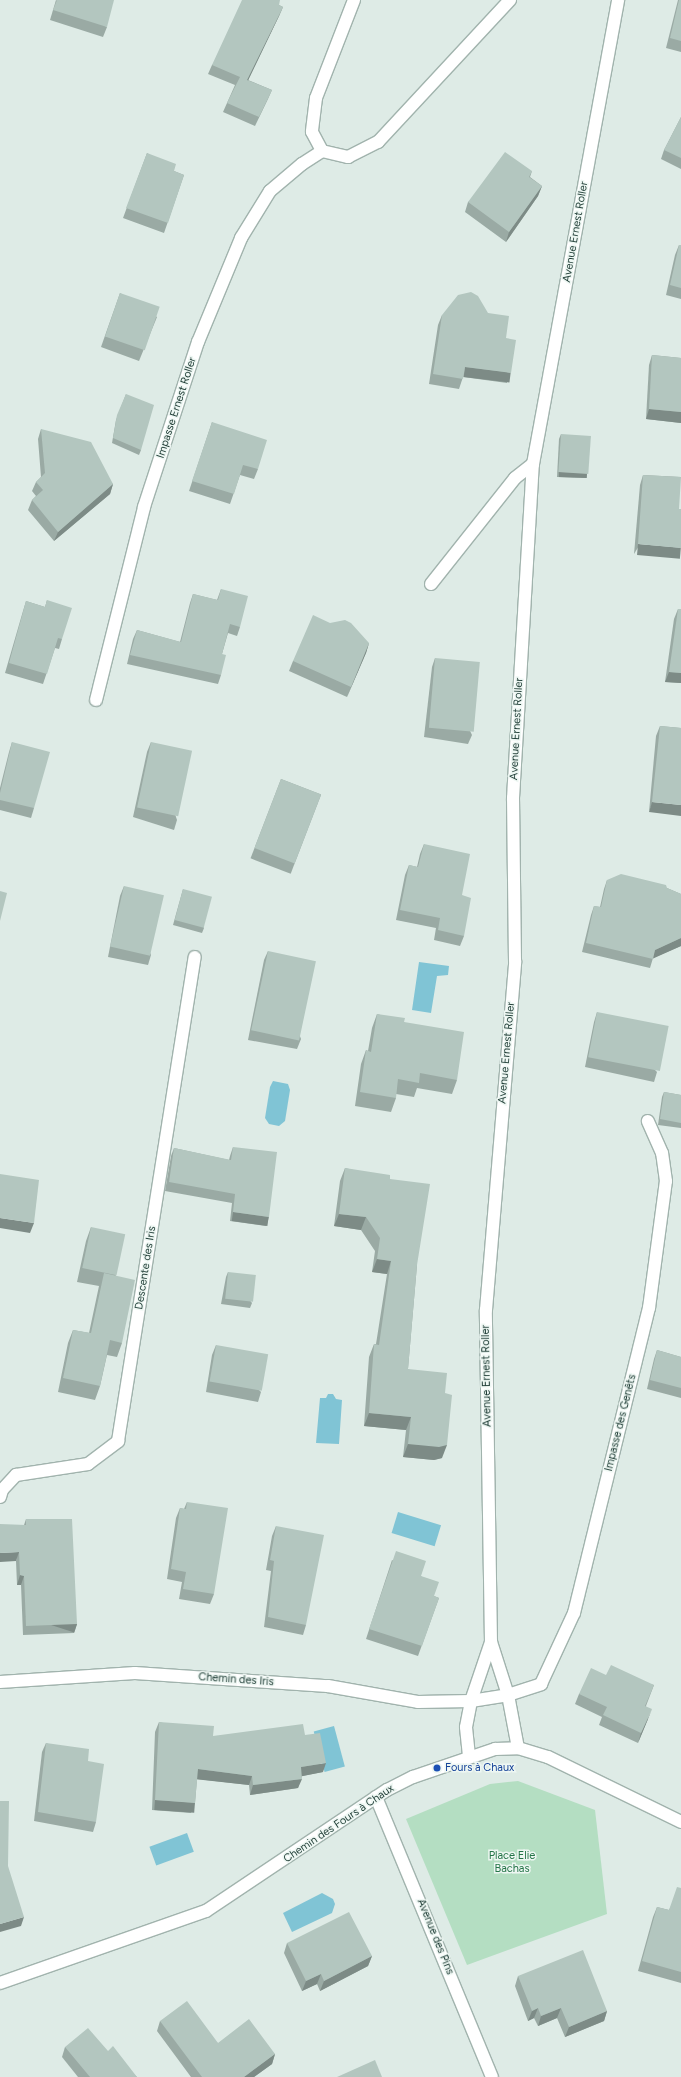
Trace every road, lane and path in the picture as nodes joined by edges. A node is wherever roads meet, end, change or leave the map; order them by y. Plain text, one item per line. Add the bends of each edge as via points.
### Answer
1 (354, 0) edge
2 (510, 0) edge
3 (618, 0) edge
4 (322, 151) junction
5 (533, 464) junction
6 (431, 584) dead end
7 (96, 700) dead end
8 (195, 957) dead end
9 (648, 1121) dead end
10 (0, 1497) edge
11 (492, 1642) junction
12 (0, 1682) edge
13 (508, 1695) junction
14 (471, 1701) junction
15 (518, 1748) junction
16 (469, 1756) junction
17 (376, 1798) junction
18 (681, 1822) edge
19 (0, 1983) edge
20 (492, 2077) edge

1 - 4 street via 316,98 312,132
2 - 4 street via 378,142 348,156
3 - 5 street, Avenue Ernest Roller
4 - 7 street, Impasse Ernest Roller via 270,191 238,245 198,342 144,507
5 - 6 street via 515,478
5 - 11 street, Avenue Ernest Roller via 513,798 515,961 486,1310
8 - 10 street, Descente des Iris via 118,1441 88,1464 16,1475 2,1490
9 - 13 street, Impasse des Genêts via 662,1153 666,1181 646,1324 574,1613 541,1684
11 - 13 street, Avenue Ernest Roller
11 - 14 street, Avenue Ernest Roller
12 - 14 street, Chemin des Iris via 135,1672 328,1686 418,1702
13 - 14 street
13 - 15 street, Avenue Ernest Roller
14 - 16 street, Avenue Ernest Roller via 466,1728
15 - 16 street, Chemin des Fours à Chaux via 495,1749
15 - 18 street, Chemin des Fours à Chaux via 548,1757
16 - 17 street, Chemin des Fours à Chaux via 413,1777
17 - 19 street, Chemin des Fours à Chaux via 206,1911
17 - 20 street, Avenue des Pins

